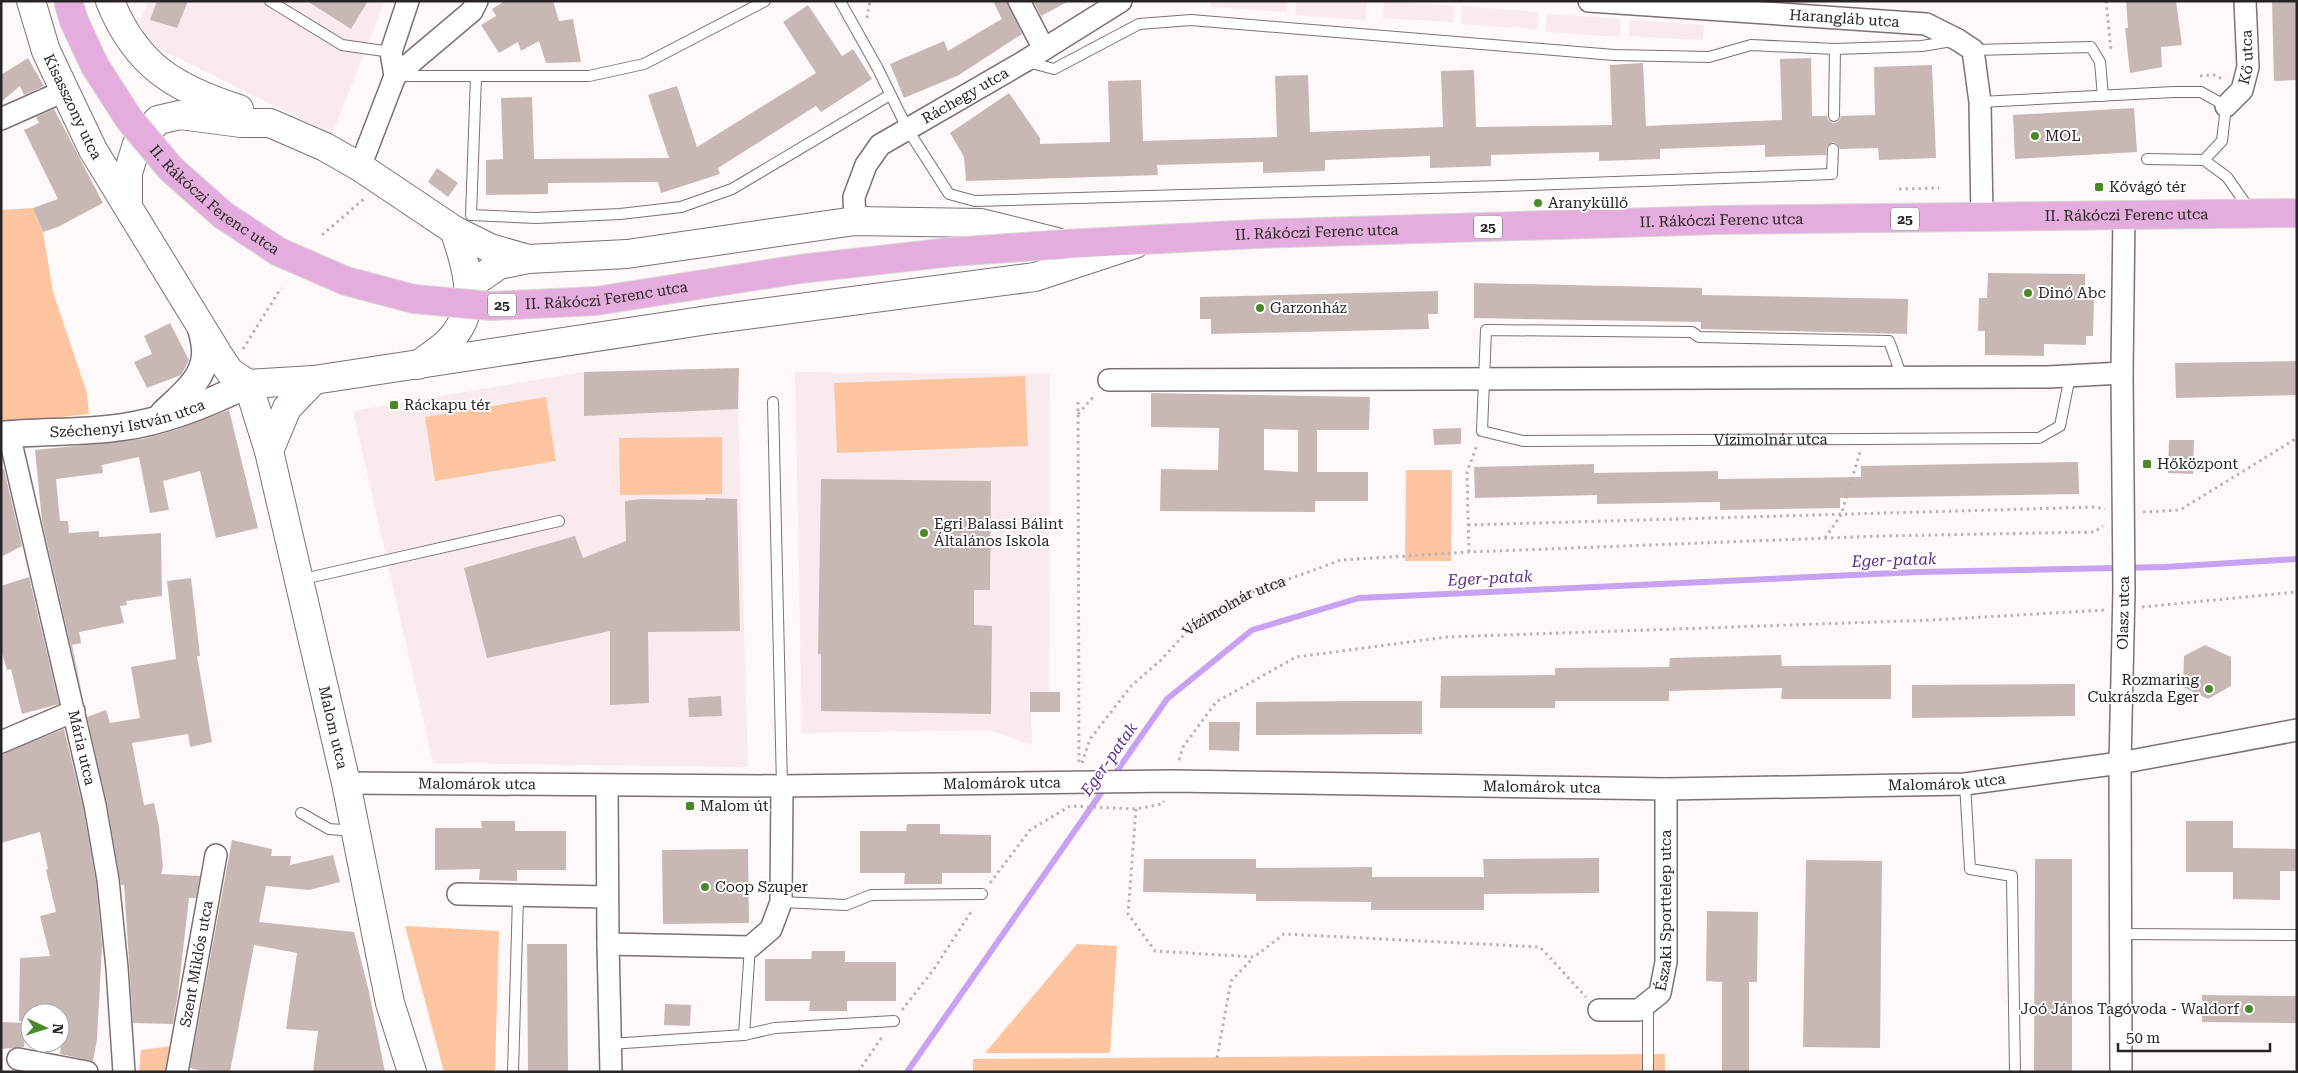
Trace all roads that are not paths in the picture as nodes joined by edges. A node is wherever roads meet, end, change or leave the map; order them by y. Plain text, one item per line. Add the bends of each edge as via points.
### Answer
1 (30, 1) edge
2 (68, 1) edge
3 (110, 1) edge
4 (270, 1) edge
5 (408, 1) edge
6 (477, 1) edge
7 (765, 1) edge
8 (840, 1) edge
9 (1019, 1) edge
10 (1120, 1) edge
11 (1589, 1) edge
12 (2245, 1) edge
13 (1974, 47) junction
14 (1835, 48) junction
15 (1044, 50) junction
16 (391, 52) junction
17 (1025, 61) junction
18 (395, 76) junction
19 (476, 77) junction
20 (64, 91) junction
21 (890, 95) junction
22 (2103, 96) junction
23 (1980, 102) junction
24 (2226, 106) junction
25 (1834, 116) dead end
26 (1, 119) edge
27 (270, 123) junction
28 (908, 130) junction
29 (1833, 149) dead end
30 (2147, 159) dead end
31 (2204, 160) junction
32 (360, 167) junction
33 (128, 206) junction
34 (2252, 213) junction
35 (2297, 213) edge
36 (2124, 214) junction
37 (1982, 218) junction
38 (855, 221) junction
39 (454, 230) junction
40 (1148, 240) junction
41 (1066, 244) junction
42 (528, 259) junction
43 (470, 285) junction
44 (201, 328) junction
45 (417, 366) junction
46 (2122, 373) junction
47 (2070, 376) junction
48 (1902, 377) junction
49 (239, 378) junction
50 (1482, 378) junction
51 (314, 380) junction
52 (1109, 380) road end
53 (773, 402) dead end
54 (159, 418) junction
55 (5, 434) edge
56 (269, 451) junction
57 (559, 521) dead end
58 (299, 580) junction
59 (74, 711) junction
60 (2297, 730) edge
61 (1, 742) edge
62 (2120, 763) junction
63 (346, 783) junction
64 (1965, 784) junction
65 (607, 786) junction
66 (782, 786) junction
67 (1666, 789) junction
68 (301, 813) dead end
69 (357, 831) junction
70 (216, 855) dead end
71 (458, 894) dead end
72 (982, 894) road end
73 (518, 897) junction
74 (608, 897) junction
75 (781, 902) junction
76 (2120, 934) junction
77 (2297, 935) edge
78 (608, 944) junction
79 (750, 947) junction
80 (1648, 1003) junction
81 (1599, 1010) road end
82 (894, 1021) road end
83 (744, 1035) junction
84 (610, 1044) junction
85 (18, 1059) dead end
86 (118, 1071) edge
87 (87, 1072) edge
88 (177, 1072) edge
89 (412, 1072) edge
90 (513, 1072) edge
91 (611, 1072) edge
92 (1648, 1072) edge
93 (2015, 1072) edge
94 (2121, 1072) edge

1 - 20 main road, Kisasszony utca via 46,51
2 - 41 main road, II. Rákóczi Ferenc utca / 25, bridge via 95,66 129,119 171,168 223,216 288,256 346,281 414,299 490,306 596,302 800,269 942,253
3 - 27 main road via 139,52 164,76 206,98
4 - 16 lane via 342,45
5 - 16 street
6 - 18 street via 472,11 458,24
7 - 19 lane via 644,64 589,76
8 - 21 lane
9 - 15 street
10 - 15 street, Ráchegy utca
11 - 13 street, Harangláb utca via 1926,24
12 - 24 street, Kő utca via 2248,67 2242,90
13 - 14 lane
13 - 22 lane via 2091,47 2100,62
13 - 23 street
14 - 17 lane via 1751,45 1708,57 1614,55 1191,20 1139,24 1054,69
14 - 25 lane
15 - 17 street, Ráchegy utca
16 - 18 street
17 - 28 street, Ráchegy utca
18 - 19 lane
18 - 32 street
19 - 21 lane via 471,215 536,218 620,214 690,204 732,189
20 - 26 street
20 - 33 main road, Kisasszony utca via 93,150
21 - 28 lane
22 - 23 lane
22 - 24 lane via 2201,92
23 - 37 street
24 - 31 lane via 2222,142
27 - 32 main road via 325,147
27 - 33 main road via 240,123 180,115 158,120 137,144 128,173
28 - 29 lane via 949,194 975,200 1832,174
28 - 38 street, Ráchegy utca via 880,145 866,165 854,197
30 - 31 lane
31 - 34 lane via 2227,177
32 - 39 main road
33 - 44 main road
34 - 35 main road, II. Rákóczi Ferenc utca / 25
34 - 36 main road, II. Rákóczi Ferenc utca / 25
36 - 37 main road, II. Rákóczi Ferenc utca / 25
36 - 46 street, Olasz utca
37 - 40 main road, II. Rákóczi Ferenc utca / 25 via 1718,220
38 - 41 main road, II. Rákóczi Ferenc utca via 981,223
38 - 42 main road, II. Rákóczi Ferenc utca via 627,254
39 - 42 main road, II. Rákóczi Ferenc utca via 490,248
39 - 43 main road
40 - 41 main road, II. Rákóczi Ferenc utca / 25
40 - 45 main road, II. Rákóczi Ferenc utca via 1036,277 708,320
42 - 43 main road via 499,265
43 - 45 main road via 465,319 447,343
44 - 49 main road
44 - 54 street via 206,354 202,370 189,389
45 - 51 main road
46 - 47 street
46 - 62 street, Olasz utca via 2124,599
47 - 48 street
47 - 50 lane, Vízimolnár utca via 2060,426 2039,438 1523,441 1482,431
48 - 50 street
48 - 50 lane via 1890,341 1699,337 1692,332 1486,330
49 - 51 main road
49 - 54 street, Széchenyi István utca via 219,399
49 - 56 main road, Malom utca
50 - 52 street
51 - 56 main road via 287,408
53 - 66 lane
54 - 55 street, Széchenyi István utca via 123,427
55 - 59 street, Mária utca
56 - 58 main road, Malom utca
57 - 58 lane
58 - 63 main road, Malom utca
59 - 61 street
59 - 86 street, Mária utca via 108,880 117,968
60 - 62 street, Malomárok utca
62 - 64 street, Malomárok utca
62 - 76 street, Olasz utca
63 - 65 street, Malomárok utca
63 - 69 main road, Malom utca
64 - 67 street, Malomárok utca
64 - 93 lane via 1970,868 2012,876
65 - 66 street, Malomárok utca
65 - 74 street
66 - 67 street, Malomárok utca via 1079,778
66 - 75 street
67 - 80 street, Északi Sporttelep utca via 1666,962 1660,993
68 - 69 lane via 329,829
69 - 89 main road, Malom utca via 390,1003
70 - 88 street, Szent Miklós utca
71 - 73 street
72 - 75 lane via 871,895 846,904
73 - 74 street
73 - 90 lane
74 - 78 street
75 - 79 street via 771,929
76 - 77 lane
76 - 94 street, Olasz utca
78 - 79 street
78 - 84 street
79 - 83 lane
80 - 81 street, Északi Sporttelep utca via 1639,1010
80 - 92 lane
82 - 83 lane via 775,1028
83 - 84 lane
84 - 91 street
85 - 87 street

